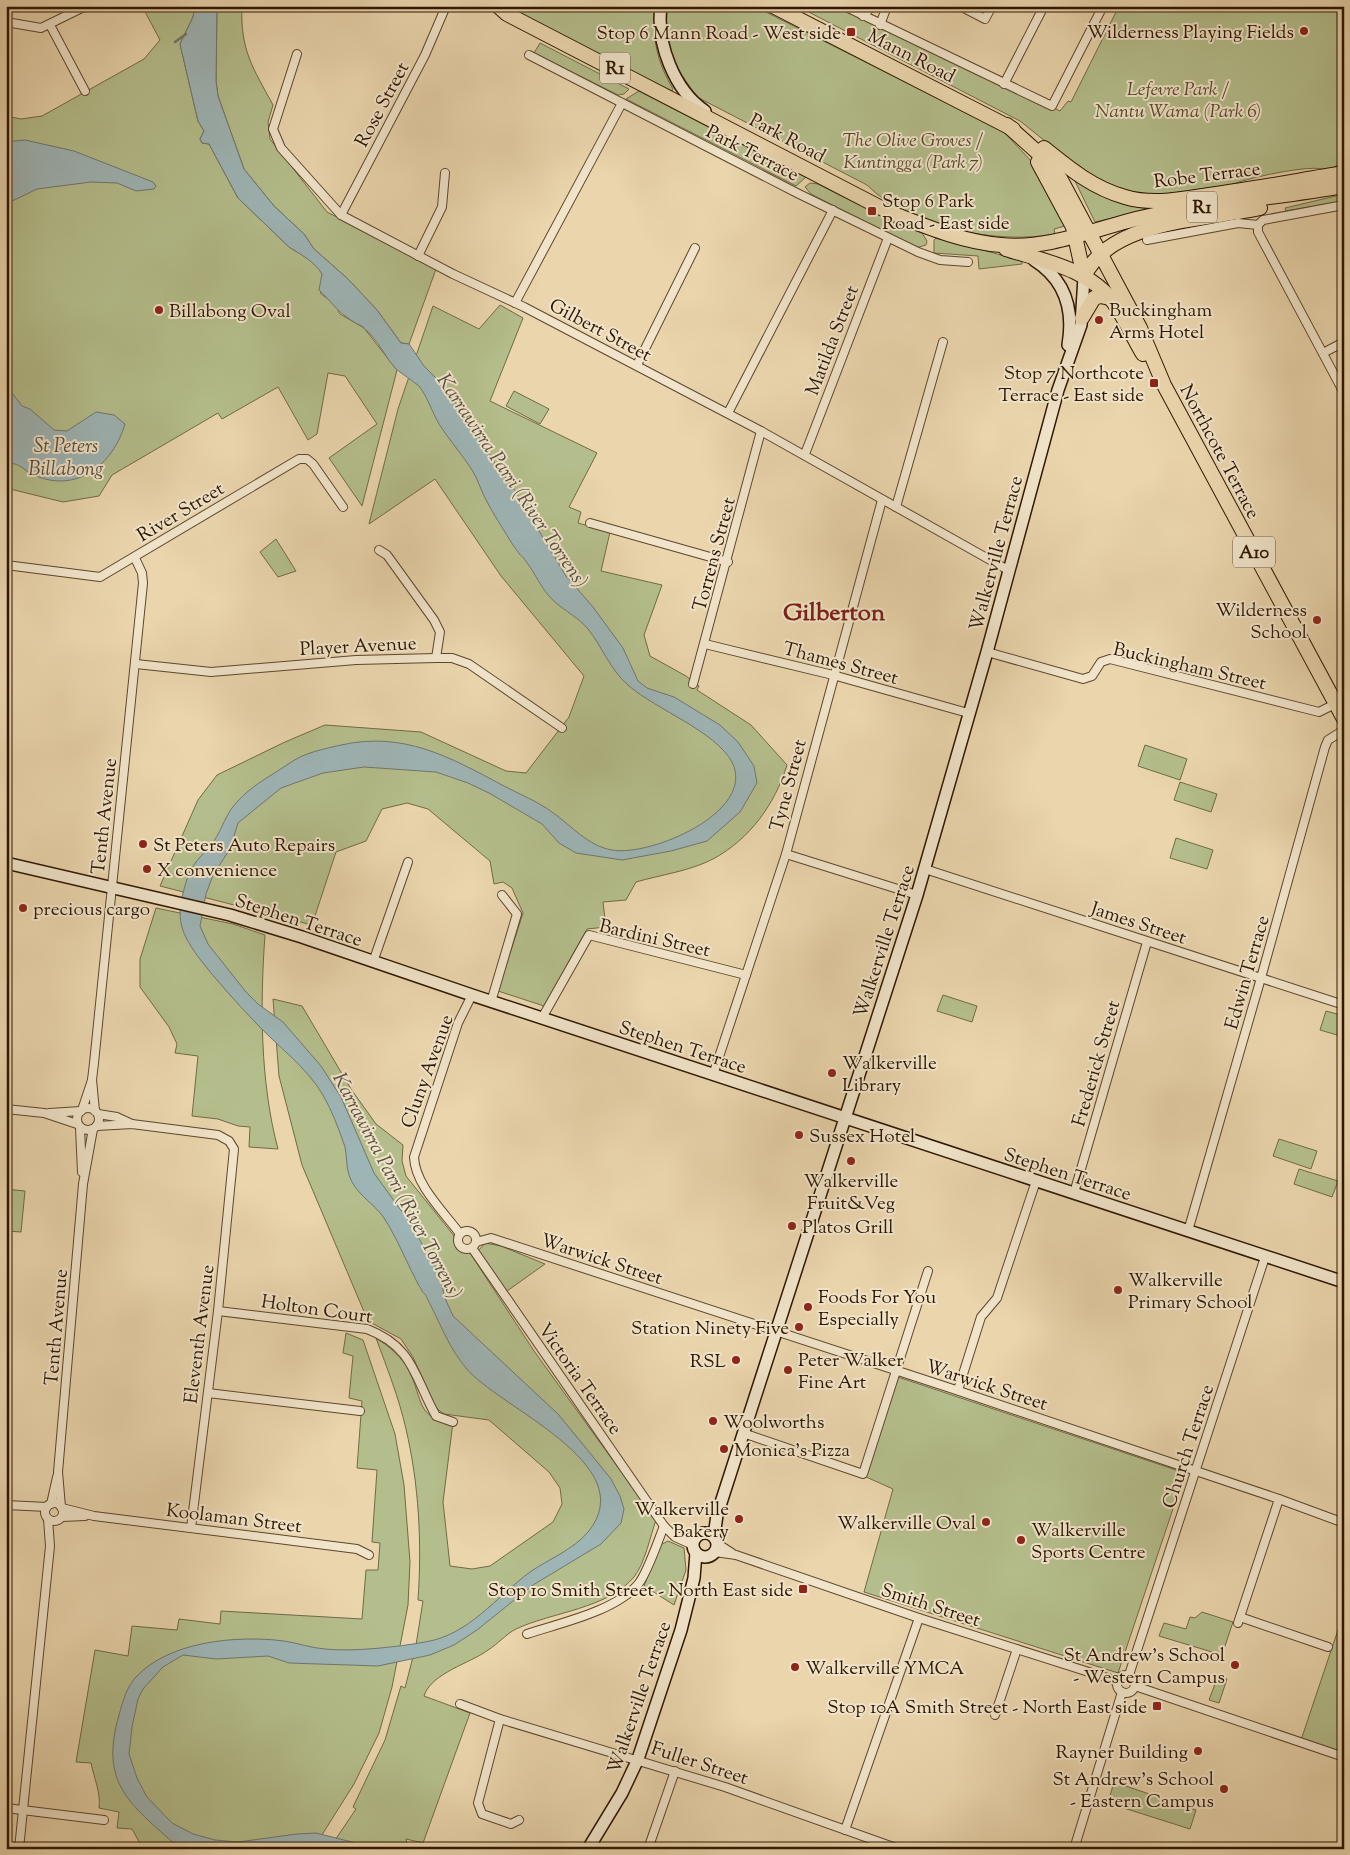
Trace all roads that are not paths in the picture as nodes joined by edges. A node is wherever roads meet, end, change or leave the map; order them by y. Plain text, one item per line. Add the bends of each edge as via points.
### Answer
1 (86, 6) edge
2 (446, 6) edge
3 (498, 6) edge
4 (661, 6) edge
5 (773, 6) edge
6 (844, 6) edge
7 (872, 6) edge
8 (887, 6) edge
9 (960, 6) edge
10 (992, 6) edge
11 (1044, 6) edge
12 (1103, 6) edge
13 (863, 16) junction
14 (6, 22) edge
15 (50, 25) junction
16 (880, 25) junction
17 (297, 54) dead end
18 (529, 55) dead end
19 (1004, 84) junction
20 (85, 91) dead end
21 (622, 103) junction
22 (1007, 125) junction
23 (732, 129) junction
24 (445, 173) dead end
25 (1344, 173) edge
26 (1276, 185) junction
27 (1342, 186) edge
28 (1317, 191) junction
29 (1344, 205) edge
30 (833, 210) junction
31 (341, 215) junction
32 (1258, 225) junction
33 (1089, 232) junction
34 (1075, 236) junction
35 (888, 238) junction
36 (1147, 240) dead end
37 (987, 243) junction
38 (695, 248) dead end
39 (1101, 252) junction
40 (418, 256) junction
41 (1026, 256) junction
42 (968, 262) dead end
43 (1084, 277) junction
44 (1110, 298) junction
45 (516, 303) junction
46 (1082, 318) junction
47 (943, 342) dead end
48 (1344, 342) edge
49 (1323, 353) junction
50 (637, 365) junction
51 (1064, 372) junction
52 (1164, 385) junction
53 (1344, 393) edge
54 (728, 413) junction
55 (761, 431) junction
56 (805, 454) junction
57 (882, 500) junction
58 (343, 507) dead end
59 (896, 507) junction
60 (590, 522) dead end
61 (379, 550) dead end
62 (135, 558) junction
63 (728, 562) junction
64 (6, 565) edge
65 (1008, 570) junction
66 (705, 644) junction
67 (987, 652) junction
68 (436, 658) junction
69 (136, 664) junction
70 (833, 675) junction
71 (693, 684) dead end
72 (1335, 704) junction
73 (968, 713) junction
74 (1344, 719) edge
75 (562, 728) dead end
76 (1344, 730) edge
77 (786, 854) junction
78 (408, 862) dead end
79 (6, 864) edge
80 (925, 869) junction
81 (112, 888) junction
82 (502, 895) dead end
83 (918, 895) junction
84 (1147, 942) junction
85 (373, 962) junction
86 (746, 975) junction
87 (1261, 978) junction
88 (472, 996) junction
89 (491, 1002) junction
90 (1344, 1005) edge
91 (542, 1018) junction
92 (713, 1075) junction
93 (92, 1080) junction
94 (6, 1109) edge
95 (81, 1111) junction
96 (44, 1113) junction
97 (97, 1113) junction
98 (844, 1118) junction
99 (132, 1124) junction
100 (79, 1126) junction
101 (95, 1128) junction
102 (1036, 1181) junction
103 (83, 1184) junction
104 (1074, 1194) junction
105 (1188, 1231) junction
106 (460, 1234) junction
107 (474, 1245) junction
108 (1265, 1256) junction
109 (928, 1271) dead end
110 (1344, 1282) edge
111 (218, 1311) junction
112 (776, 1332) junction
113 (897, 1372) junction
114 (958, 1390) junction
115 (208, 1393) junction
116 (360, 1411) dead end
117 (453, 1422) dead end
118 (743, 1433) junction
119 (58, 1472) junction
120 (1196, 1472) junction
121 (1279, 1498) junction
122 (6, 1505) edge
123 (62, 1508) junction
124 (48, 1511) junction
125 (94, 1516) junction
126 (60, 1518) junction
127 (1344, 1523) edge
128 (664, 1526) junction
129 (191, 1528) junction
130 (705, 1545) junction
131 (50, 1546) junction
132 (369, 1555) dead end
133 (919, 1618) junction
134 (527, 1634) dead end
135 (1328, 1647) dead end
136 (1017, 1649) junction
137 (1129, 1674) junction
138 (1117, 1681) junction
139 (1135, 1686) junction
140 (1122, 1692) junction
141 (460, 1704) dead end
142 (995, 1715) dead end
143 (500, 1719) junction
144 (1344, 1757) edge
145 (638, 1759) junction
146 (675, 1771) junction
147 (6, 1808) edge
148 (23, 1810) junction
149 (104, 1820) dead end
150 (519, 1820) dead end
151 (845, 1830) junction
152 (19, 1849) edge
153 (588, 1849) edge
154 (648, 1849) edge
155 (900, 1849) edge
156 (1074, 1849) edge

1 - 15 street
2 - 31 street, Rose Street via 425,55
3 - 23 highway, Park Road / R1 via 507,14
4 - 23 street via 659,25 669,66 694,104
5 - 22 highway, Mann Road / R1
6 - 13 street
7 - 13 street
8 - 16 street
9 - 10 street via 985,19
11 - 19 street
12 - 19 street via 1052,106
13 - 16 street
14 - 15 street via 36,29
15 - 20 street
16 - 19 street
17 - 31 street, Gilbert Street via 273,129 281,148
18 - 21 street, Park Terrace
21 - 30 street, Park Terrace
21 - 45 street
22 - 26 highway, Robe Terrace / R1 via 1082,178 1128,198 1164,201
22 - 33 highway, Northcote Terrace via 1055,171
22 - 34 highway via 1042,169 1065,210
23 - 37 highway, Park Road / R1 via 889,212 945,233
24 - 40 street via 442,207
25 - 26 highway, Robe Terrace / R1
26 - 27 highway via 1279,190 1319,184
27 - 28 highway, Robe Terrace / R1
28 - 33 highway, Robe Terrace / R1 via 1170,212
28 - 39 highway via 1262,208 1139,232
29 - 32 street via 1263,220
30 - 35 street, Park Terrace
30 - 54 street
31 - 40 street, Gilbert Street
32 - 36 street via 1238,223
32 - 49 street via 1258,232
33 - 34 highway, R1
33 - 39 highway, Northcote Terrace
34 - 37 highway, Park Road / R1 via 1035,245
34 - 43 highway
35 - 42 street, Park Terrace via 940,260
35 - 56 street, Matilda Street
37 - 41 highway, Northcote Terrace
38 - 50 street
39 - 43 highway
39 - 52 highway, Northcote Terrace / A10 via 1140,328
40 - 45 street, Gilbert Street
41 - 43 highway, Northcote Terrace via 1059,265
41 - 51 street, Walkerville Terrace via 1052,274 1068,303 1070,327
43 - 44 highway, Northcote Terrace / A10
43 - 46 street, Walkerville Terrace
44 - 46 highway via 1094,298
44 - 52 highway, Northcote Terrace / A10
45 - 50 street, Gilbert Street
46 - 51 street, Walkerville Terrace
47 - 59 street
48 - 49 street
49 - 53 street
50 - 54 street, Gilbert Street
51 - 65 street, Walkerville Terrace
52 - 72 highway, Northcote Terrace / A10
54 - 55 street, Gilbert Street
55 - 56 street, Gilbert Street
55 - 63 street, Torrens Street
56 - 57 street, Gilbert Street
57 - 59 street, Gilbert Street
57 - 70 street, Tyne Street
58 - 62 street, River Street via 313,464 307,459 299,459
59 - 65 street, Gilbert Street
60 - 63 street
61 - 68 street via 387,555 434,620 440,632
62 - 64 street, River Street via 100,577
62 - 69 street, Tenth Avenue via 143,576
63 - 66 street, Torrens Street
65 - 67 street, Walkerville Terrace
66 - 70 street, Thames Street
66 - 71 street, Torrens Street
67 - 72 street, Buckingham Street via 1083,680 1092,676 1101,662 1110,659 1319,712
67 - 73 street, Walkerville Terrace
68 - 69 street, Player Avenue via 356,660 211,672
68 - 75 street, Player Avenue via 452,658 469,664
69 - 81 street, Tenth Avenue
70 - 73 street, Thames Street
70 - 77 street, Tyne Street
72 - 74 highway, Northcote Terrace / A10
73 - 80 street, Walkerville Terrace
76 - 87 street, Edwin Terrace via 1328,740 1325,747
77 - 83 street
77 - 86 street, Tyne Street
78 - 85 street
79 - 81 street, Stephen Terrace
80 - 83 street, Walkerville Terrace
80 - 84 street, James Street
81 - 85 street, Stephen Terrace via 230,915
81 - 93 street, Tenth Avenue
82 - 89 street via 518,914
83 - 98 street, Walkerville Terrace
84 - 87 street, James Street
84 - 104 street, Frederick Street
85 - 88 street, Stephen Terrace
86 - 91 street, Bardini Street via 589,935
86 - 92 street, Tyne Street
87 - 90 street, James Street
87 - 105 street, Edwin Terrace
88 - 89 street, Stephen Terrace
88 - 106 street, Cluny Avenue via 458,1023 414,1157 420,1179
89 - 91 street, Stephen Terrace
91 - 92 street, Stephen Terrace
92 - 98 street, Stephen Terrace
93 - 95 street, Tenth Avenue
93 - 97 street, Tenth Avenue
94 - 96 street
95 - 96 street
95 - 97 street via 90,1108
95 - 100 street via 77,1117
96 - 100 street
97 - 99 street
97 - 101 street
98 - 102 street, Stephen Terrace
98 - 112 street, Walkerville Terrace
99 - 101 street
99 - 111 street, Eleventh Avenue via 218,1135 234,1149
100 - 101 street via 86,1130
100 - 103 street, Tenth Avenue
101 - 103 street, Tenth Avenue
102 - 104 street, Stephen Terrace
102 - 114 street via 997,1298 981,1317
103 - 119 street, Tenth Avenue
104 - 105 street, Stephen Terrace
105 - 108 street, Stephen Terrace
106 - 107 street via 471,1233
106 - 107 street via 460,1246 465,1249
107 - 112 street, Warwick Street via 491,1238
107 - 128 street, Victoria Terrace
108 - 110 street, Stephen Terrace
108 - 120 street, Church Terrace
109 - 113 street
111 - 115 street, Eleventh Avenue
111 - 117 street, Holton Court via 367,1329 385,1336 408,1359 436,1416
112 - 113 street, Warwick Street
112 - 118 street, Walkerville Terrace
113 - 114 street, Warwick Street
113 - 118 street via 863,1474
114 - 120 street, Warwick Street
115 - 116 street
115 - 129 street, Eleventh Avenue
118 - 130 street, Walkerville Terrace
119 - 123 street, Tenth Avenue
119 - 124 street, Tenth Avenue
120 - 121 street, Warwick Street
120 - 137 street, Church Terrace
121 - 127 street, Warwick Street
121 - 135 street via 1239,1620
122 - 124 street
123 - 124 street, Koolaman Street
123 - 125 street, Koolaman Street
123 - 126 street, Tenth Avenue
124 - 126 street, Koolaman Street
124 - 131 street, Tenth Avenue
125 - 126 street, Koolaman Street
125 - 129 street, Koolaman Street
126 - 131 street, Tenth Avenue
128 - 130 street, Victoria Terrace via 675,1537
128 - 134 street via 639,1582 618,1600
129 - 132 street, Koolaman Street via 357,1549
130 - 133 street, Smith Street
130 - 145 street, Walkerville Terrace
131 - 148 street, Tenth Avenue
133 - 136 street, Smith Street
133 - 151 street
136 - 138 street, Smith Street
136 - 142 street
137 - 138 street via 1122,1675
137 - 139 street
138 - 140 street
139 - 140 street via 1128,1693
139 - 144 street
140 - 156 street
141 - 143 street, Fuller Street
143 - 145 street, Fuller Street
143 - 150 street via 478,1803 482,1814 511,1824
145 - 146 street, Fuller Street
145 - 153 street, Walkerville Terrace
146 - 151 street, Fuller Street
146 - 154 street
147 - 148 street
148 - 149 street
148 - 152 street, Tenth Avenue
151 - 155 street, Fuller Street

